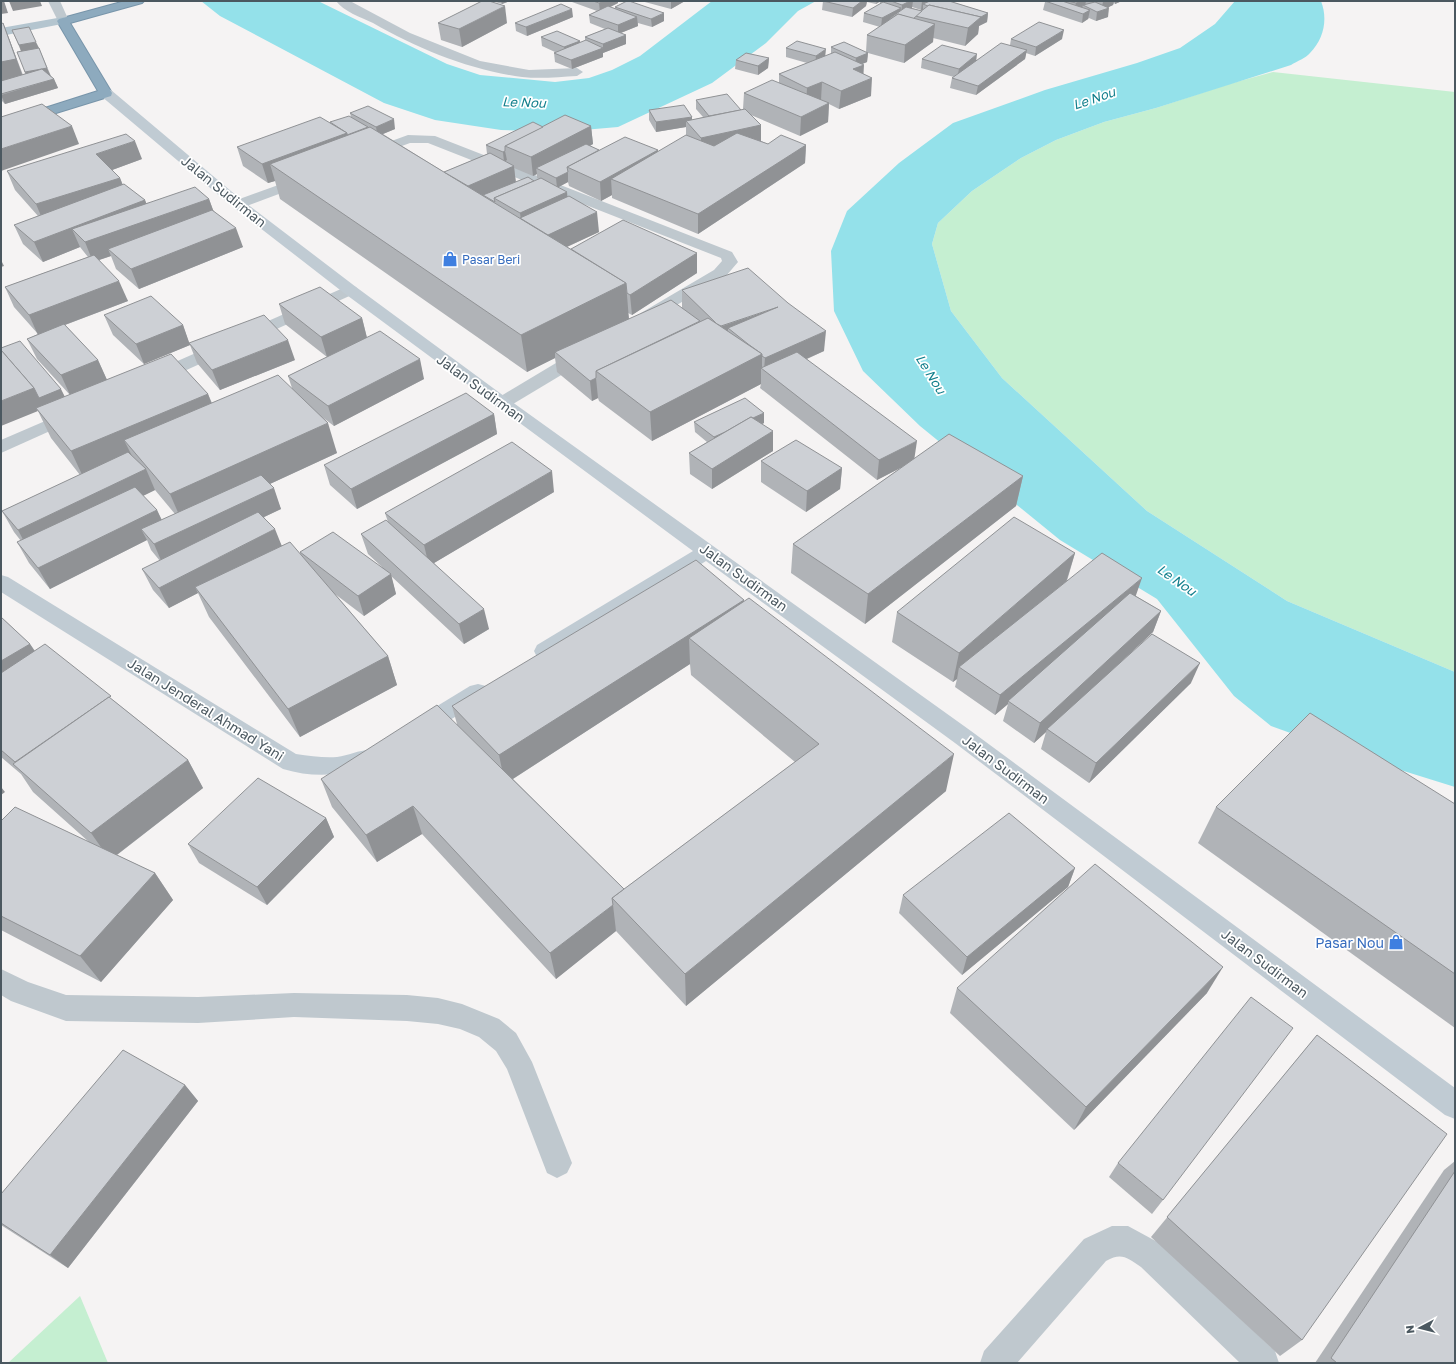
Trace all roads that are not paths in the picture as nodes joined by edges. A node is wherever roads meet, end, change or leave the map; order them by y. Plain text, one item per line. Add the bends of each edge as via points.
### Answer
1 (54, 1) edge
2 (138, 1) edge
3 (342, 1) edge
4 (63, 21) junction
5 (1, 32) edge
6 (577, 72) dead end
7 (106, 93) junction
8 (1, 126) edge
9 (357, 159) edge
10 (320, 173) edge
11 (240, 204) junction
12 (350, 290) junction
13 (638, 322) edge
14 (597, 346) edge
15 (139, 385) edge
16 (502, 404) junction
17 (88, 408) edge
18 (1, 447) edge
19 (708, 551) junction
20 (1, 582) edge
21 (526, 662) edge
22 (492, 683) edge
23 (405, 737) edge
24 (385, 749) edge
25 (1, 981) edge
26 (1455, 1105) edge
27 (557, 1163) dead end
28 (996, 1363) edge
29 (1264, 1363) edge

1 - 4 street
2 - 4 highway
3 - 6 street via 363,14 438,50 484,65 522,73
4 - 5 main road
4 - 7 highway, Jalan Sudirman
7 - 8 highway
7 - 11 street, Jalan Sudirman
9 - 13 street via 408,139 430,139 730,258 730,262 720,273
10 - 11 street
11 - 12 street, Jalan Sudirman
12 - 15 street
12 - 16 street, Jalan Sudirman
14 - 16 street
16 - 19 street, Jalan Sudirman
17 - 18 street
19 - 21 street
19 - 26 street, Jalan Sudirman via 970,742
20 - 24 street, Jalan Jenderal Ahmad Yani via 291,762 323,768 349,765
22 - 23 street
25 - 27 street via 20,992 66,1008 198,1010 294,1005 407,1008 438,1011 462,1017 489,1028 506,1042 518,1062
28 - 29 street via 1095,1250 1112,1240 1128,1241 1152,1256

